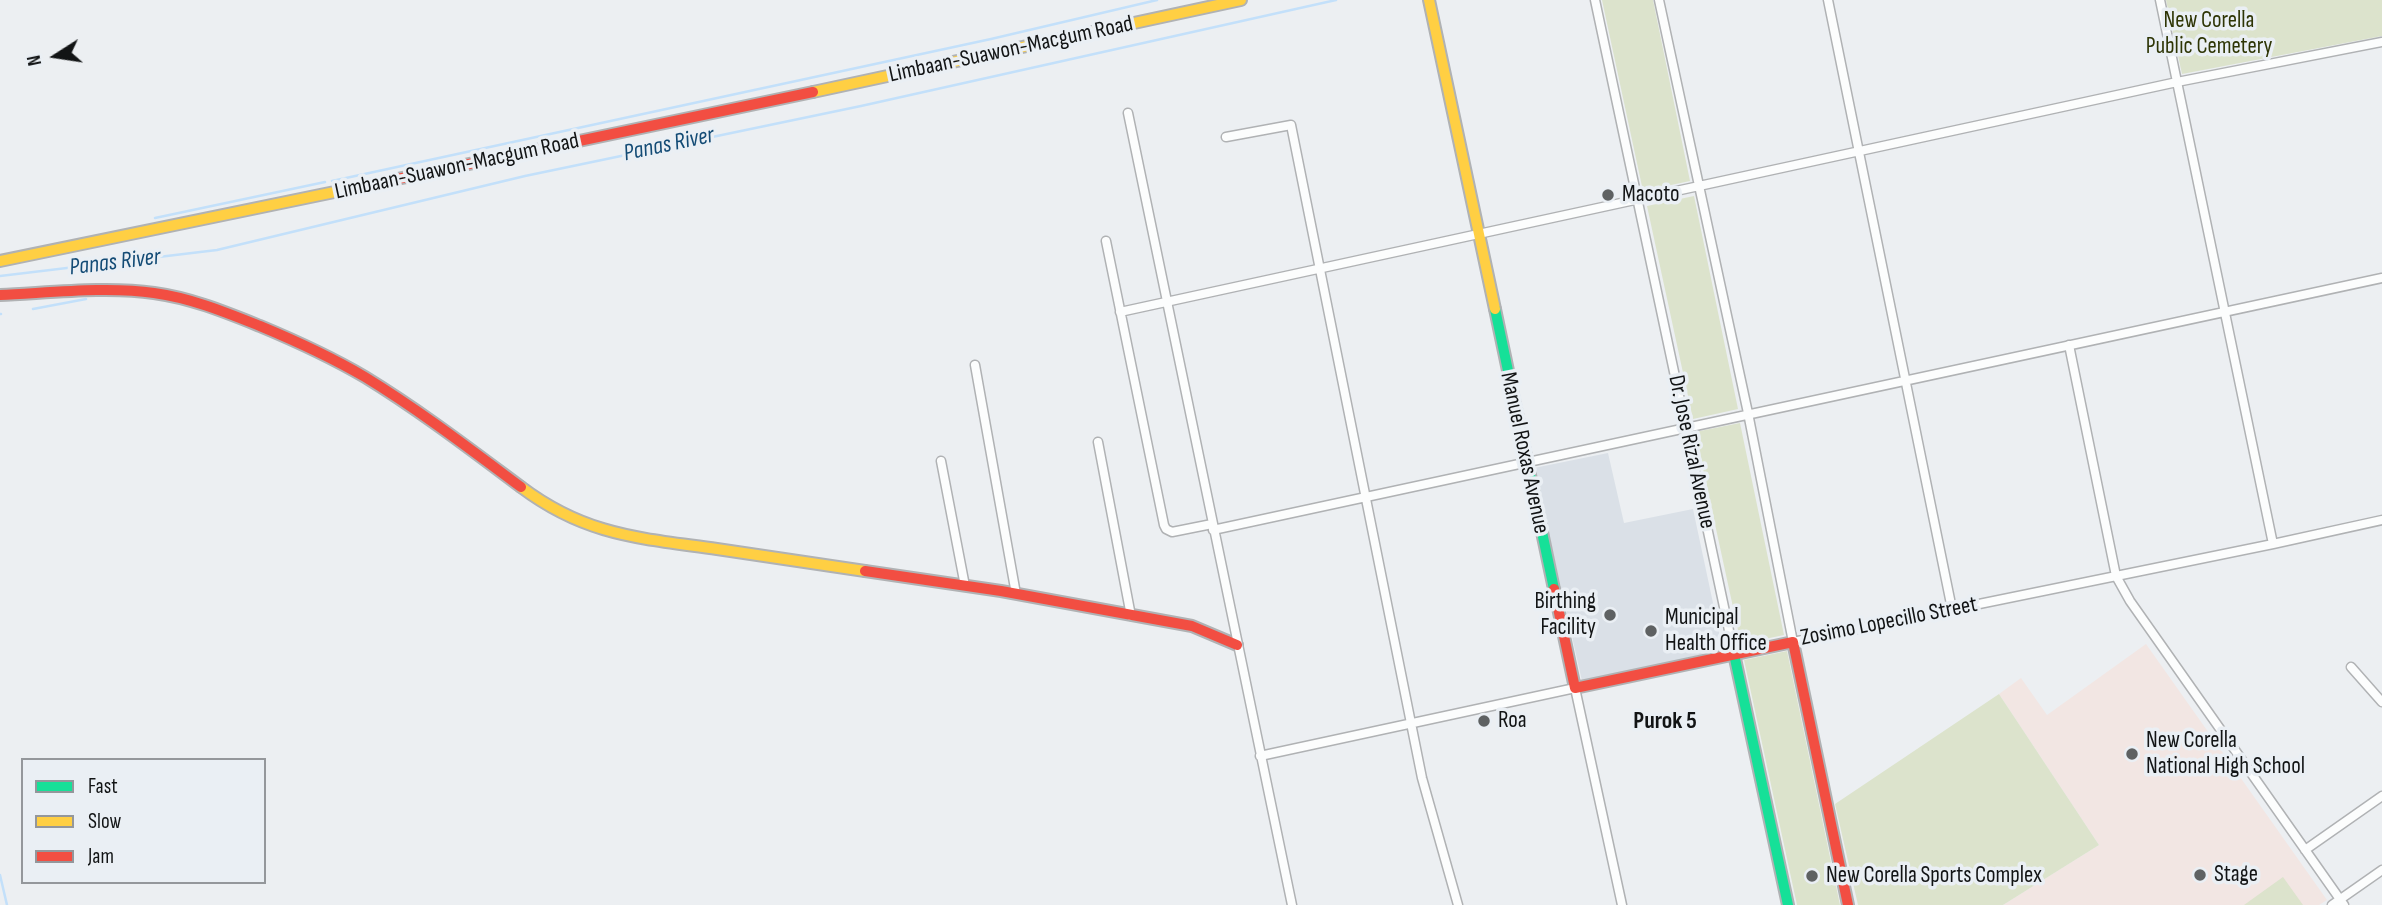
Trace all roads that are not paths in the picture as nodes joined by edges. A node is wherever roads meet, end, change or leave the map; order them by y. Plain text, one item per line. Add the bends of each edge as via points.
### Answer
1 (1241, 0) edge
2 (1429, 0) edge
3 (1595, 0) edge
4 (1660, 0) edge
5 (1828, 0) edge
6 (2160, 0) edge
7 (2382, 42) edge
8 (2177, 82) junction
9 (1128, 113) dead end
10 (1226, 137) dead end
11 (1860, 151) junction
12 (1699, 186) junction
13 (1638, 200) junction
14 (1478, 235) junction
15 (1106, 241) dead end
16 (1, 261) edge
17 (1319, 270) junction
18 (2382, 278) edge
19 (0, 295) edge
20 (1166, 302) junction
21 (1120, 312) junction
22 (2224, 312) junction
23 (2069, 345) junction
24 (975, 365) dead end
25 (1906, 379) junction
26 (1748, 413) junction
27 (1686, 427) junction
28 (1098, 442) dead end
29 (941, 461) dead end
30 (1527, 462) junction
31 (1366, 497) junction
32 (2382, 520) edge
33 (1213, 527) junction
34 (2273, 544) junction
35 (2116, 576) junction
36 (965, 586) junction
37 (1016, 594) junction
38 (1952, 609) junction
39 (1131, 616) junction
40 (1793, 642) junction
41 (1237, 645) junction
42 (1734, 654) junction
43 (2351, 667) dead end
44 (1575, 688) junction
45 (2382, 702) edge
46 (1412, 723) junction
47 (1260, 756) junction
48 (2382, 796) edge
49 (2305, 850) junction
50 (2382, 870) edge
51 (2342, 902) edge
52 (1292, 905) edge
53 (1458, 905) edge
54 (1622, 905) edge
55 (1788, 905) edge
56 (1849, 905) edge
57 (2332, 905) edge

1 - 16 street, Limbaan-Suawon-Macgum Road
2 - 14 street, Manuel Roxas Avenue
3 - 13 street, Dr. Jose Rizal Avenue
4 - 12 street
5 - 11 street
6 - 8 street
7 - 8 street
8 - 11 street
8 - 22 street
9 - 20 street
10 - 17 street via 1291,125
11 - 12 street
11 - 25 street
12 - 13 street
12 - 26 street
13 - 14 street
13 - 27 street, Dr. Jose Rizal Avenue
14 - 17 street
14 - 30 street, Manuel Roxas Avenue
15 - 21 street
17 - 20 street
17 - 31 street
18 - 22 street
19 - 36 street via 150,292 228,313 312,348 365,377 547,506 616,534
20 - 21 street
20 - 33 street
21 - 33 street via 1164,525 1172,532
22 - 23 street
22 - 34 street
23 - 25 street
23 - 35 street
24 - 37 street
25 - 26 street
25 - 38 street
26 - 27 street
26 - 40 street
27 - 30 street
27 - 42 street, Dr. Jose Rizal Avenue
28 - 39 street
29 - 36 street
30 - 31 street
30 - 44 street, Manuel Roxas Avenue
31 - 33 street
31 - 46 street
32 - 34 street, Zosimo Lopecillo Street
33 - 41 street
34 - 35 street, Zosimo Lopecillo Street
35 - 38 street, Zosimo Lopecillo Street
35 - 49 street
36 - 37 street
37 - 39 street
38 - 40 street, Zosimo Lopecillo Street
39 - 41 street via 1192,626
40 - 42 street, Zosimo Lopecillo Street
40 - 56 street
41 - 47 street
42 - 44 street, Zosimo Lopecillo Street
42 - 55 street, Dr. Jose Rizal Avenue
43 - 45 street
44 - 46 street, Zosimo Lopecillo Street
44 - 54 street, Manuel Roxas Avenue
46 - 47 street, Zosimo Lopecillo Street
46 - 53 street via 1422,778
47 - 52 street
48 - 49 street
49 - 51 street
50 - 51 street
51 - 57 street

